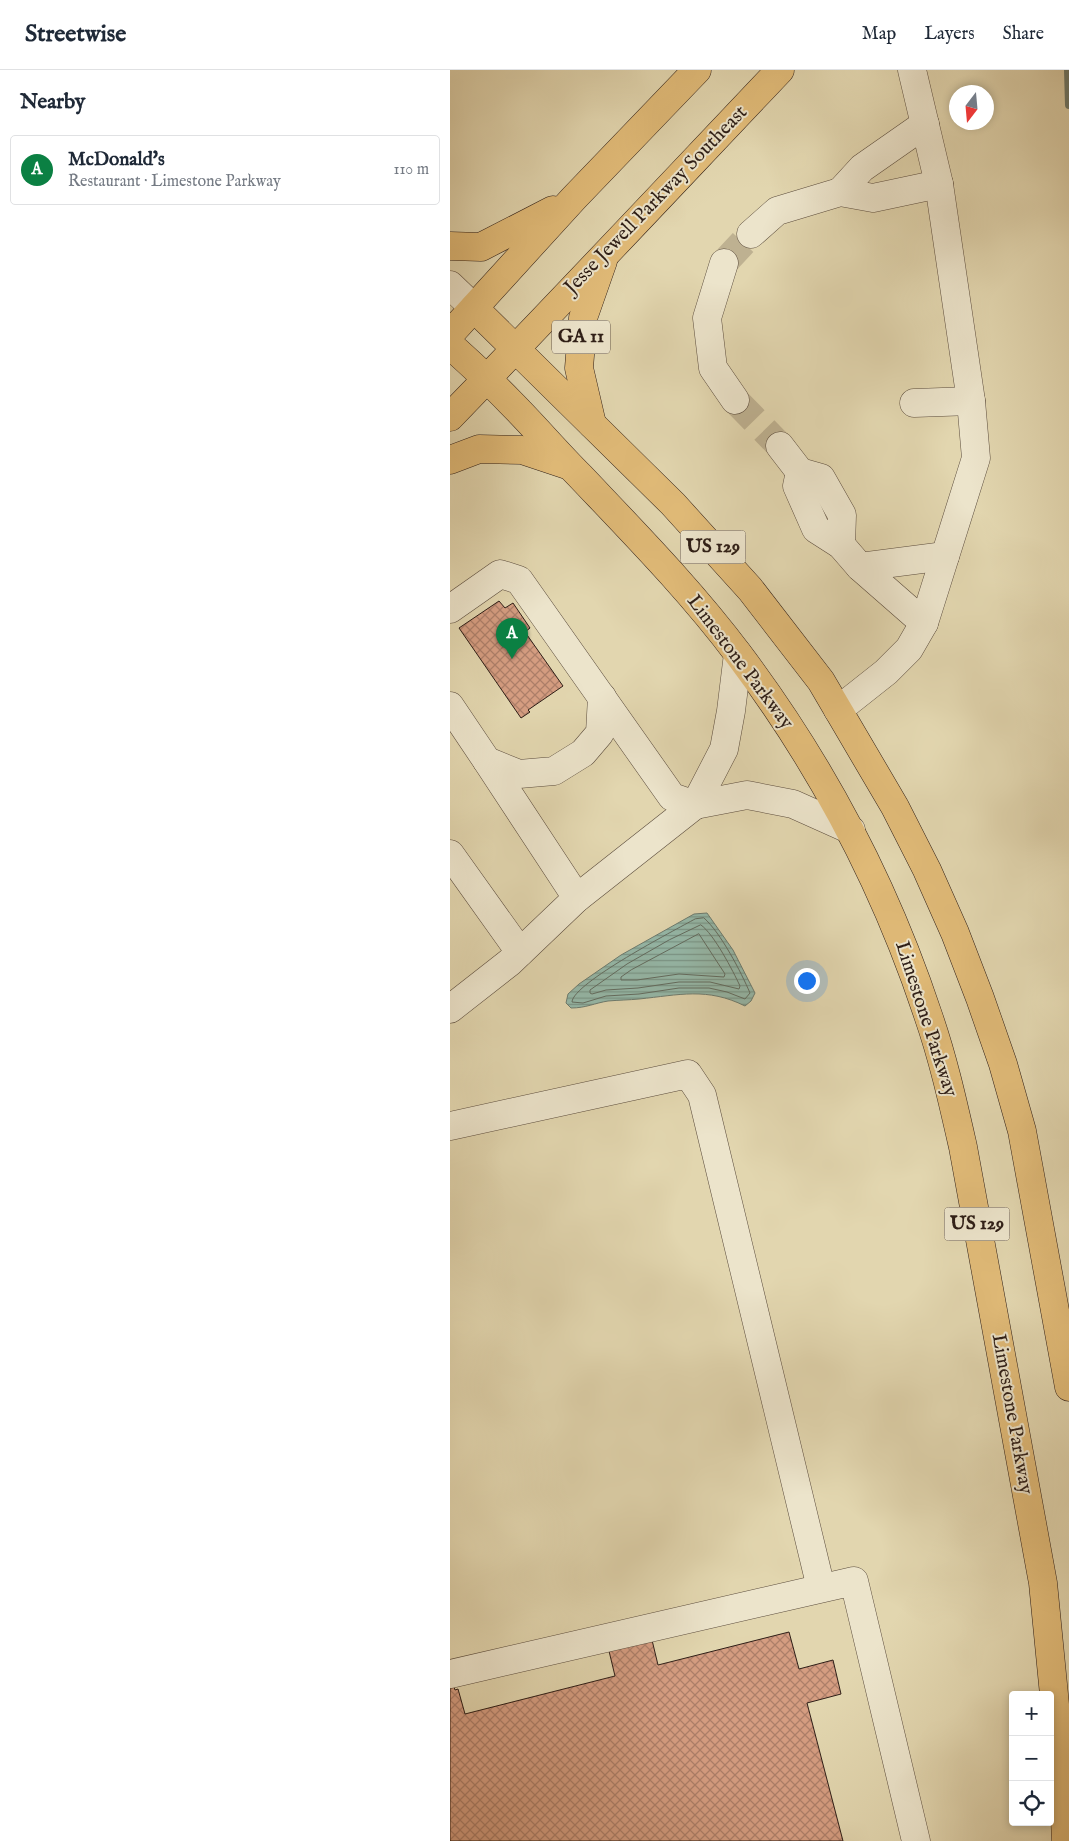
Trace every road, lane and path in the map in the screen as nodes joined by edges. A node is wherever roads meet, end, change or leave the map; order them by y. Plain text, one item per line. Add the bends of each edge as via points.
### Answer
1 (697, 70) edge
2 (780, 70) edge
3 (912, 70) edge
4 (925, 124) junction
5 (939, 184) junction
6 (840, 192) junction
7 (574, 198) junction
8 (751, 234) tunnel mouth
9 (450, 246) edge
10 (606, 253) junction
11 (724, 263) tunnel mouth
12 (450, 286) edge
13 (474, 308) junction
14 (450, 334) edge
15 (450, 345) edge
16 (516, 349) junction
17 (488, 379) junction
18 (735, 400) tunnel mouth
19 (971, 401) junction
20 (914, 403) dead end
21 (450, 417) edge
22 (592, 424) junction
23 (780, 446) tunnel mouth
24 (450, 460) edge
25 (570, 466) junction
26 (945, 556) junction
27 (860, 567) junction
28 (450, 609) edge
29 (924, 623) junction
30 (738, 654) junction
31 (602, 697) junction
32 (450, 706) edge
33 (838, 710) junction
34 (487, 761) junction
35 (695, 805) junction
36 (851, 830) junction
37 (450, 854) edge
38 (577, 898) junction
39 (520, 952) junction
40 (450, 1008) edge
41 (450, 1126) edge
42 (1069, 1387) edge
43 (821, 1588) junction
44 (450, 1674) edge
45 (916, 1841) edge
46 (1066, 1841) edge

1 - 7 main road
2 - 10 main road, Jesse Jewell Parkway Southeast
3 - 4 street
4 - 5 street
4 - 6 street via 862,168
5 - 6 street via 872,198
5 - 19 street
6 - 8 street via 777,211
7 - 9 main road via 481,247
7 - 13 main road
10 - 16 main road, Jesse Jewell Parkway Southeast
10 - 22 main road, GA 11 via 583,318 579,368
11 - 18 street via 707,318 713,368
12 - 13 street
13 - 14 main road
13 - 16 main road, US 129
15 - 17 main road, Limestone Parkway
16 - 17 main road, Jesse Jewell Parkway Southeast
16 - 22 main road, US 129
17 - 21 main road, Jesse Jewell Parkway Southeast
17 - 25 main road, Limestone Parkway
19 - 20 street
19 - 26 street via 976,458
22 - 33 main road, US 129 via 673,504 750,589 821,681
23 - 27 street via 800,472 797,486 816,530 841,545
24 - 25 main road, US 129 via 479,449 522,450
25 - 30 main road, Limestone Parkway / US 129 via 654,553
26 - 27 street
26 - 29 street
27 - 29 street
28 - 31 street via 500,574 519,580
29 - 33 street via 909,649
30 - 35 street via 724,749
30 - 36 main road, Limestone Parkway / US 129 via 795,736
31 - 34 street via 600,733 583,753 554,771 519,774
31 - 35 street via 672,797
32 - 34 street
33 - 42 main road, US 129 via 927,870 955,934 996,1045 1022,1131
34 - 38 street
35 - 36 street via 747,795 793,804
35 - 38 street
36 - 46 main road, Limestone Parkway / US 129 via 913,971 948,1081 963,1147 1043,1583
37 - 39 street
38 - 39 street
39 - 40 street
41 - 43 street via 688,1074 702,1094
43 - 44 street
43 - 45 street via 854,1581

